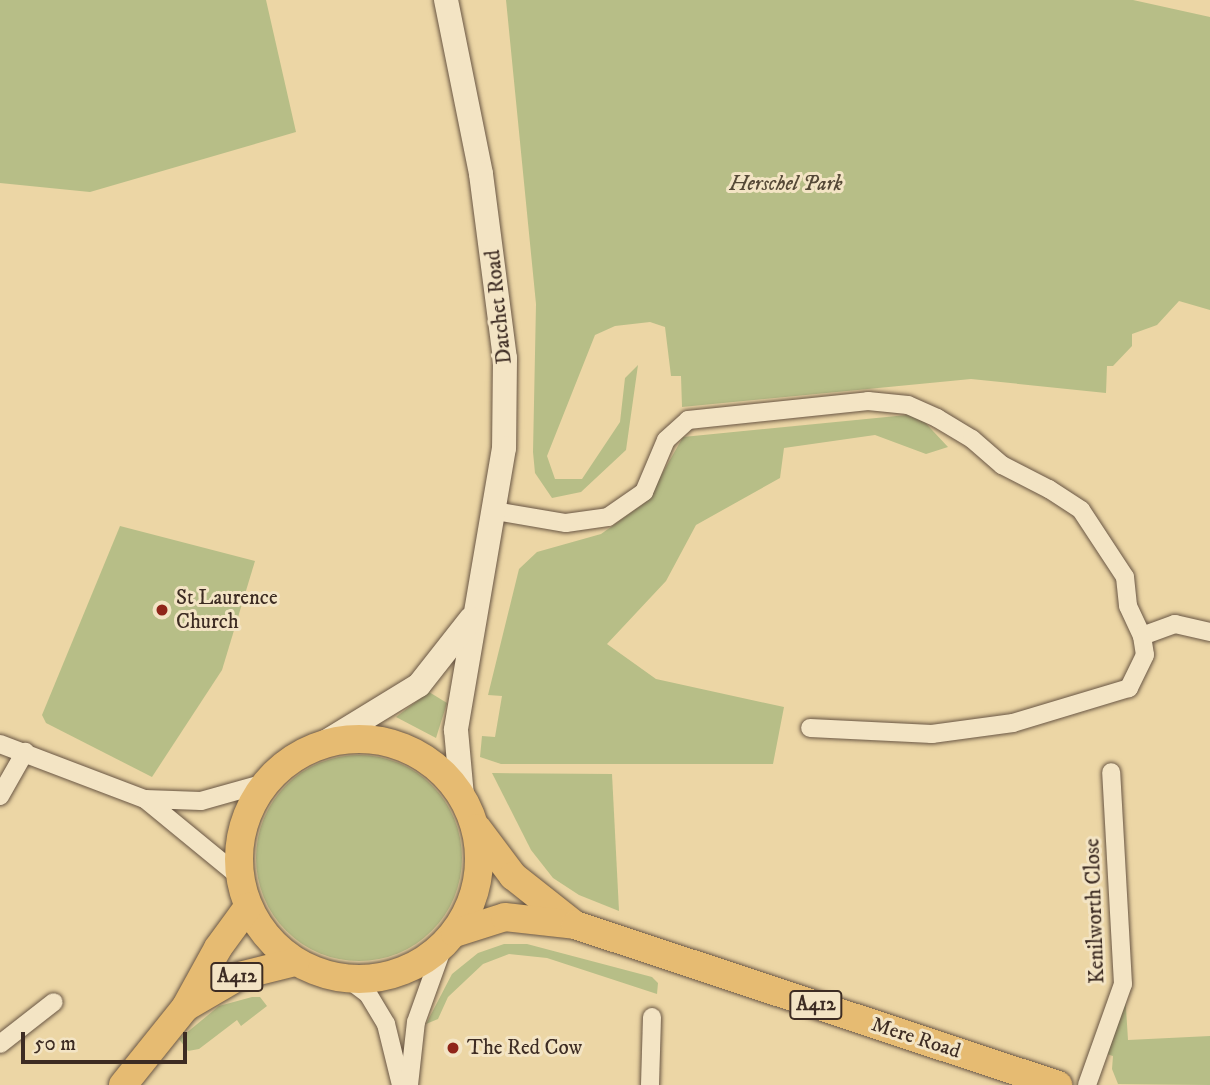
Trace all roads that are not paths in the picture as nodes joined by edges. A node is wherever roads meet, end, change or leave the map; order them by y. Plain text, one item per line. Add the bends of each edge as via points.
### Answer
1 (446, 0) edge
2 (495, 511) junction
3 (474, 615) junction
4 (1210, 632) edge
5 (1142, 636) junction
6 (810, 728) dead end
7 (0, 744) edge
8 (321, 745) junction
9 (25, 752) junction
10 (1111, 772) dead end
11 (265, 783) junction
12 (0, 796) edge
13 (462, 796) junction
14 (145, 799) junction
15 (475, 825) junction
16 (240, 877) junction
17 (248, 907) junction
18 (575, 925) junction
19 (450, 939) junction
20 (295, 962) junction
21 (348, 979) junction
22 (54, 1002) dead end
23 (185, 1007) junction
24 (652, 1017) dead end
25 (0, 1044) edge
26 (123, 1085) edge
27 (401, 1085) edge
28 (409, 1085) edge
29 (650, 1085) edge
30 (1058, 1085) edge
31 (1087, 1085) edge

1 - 2 main road, Datchet Road via 481,174 502,316 506,403
2 - 3 main road, Datchet Road
2 - 5 street via 566,523 608,517 644,492 666,440 688,420 869,401 908,405 972,439 1002,465 1081,510 1125,577 1128,606
3 - 8 main road, Datchet Road via 419,685
3 - 13 main road, Datchet Road via 456,730
4 - 5 street via 1175,624
5 - 6 street via 1145,655 1129,688 1013,723 932,734
7 - 9 street
8 - 11 main road via 290,760
8 - 13 main road via 387,742 407,749 442,771
9 - 12 street
9 - 14 street
10 - 31 street, Kenilworth Close via 1123,984
11 - 14 street via 201,801
11 - 16 main road via 248,813 239,846
13 - 15 main road
14 - 16 street
15 - 18 main road, A412 via 513,876
15 - 19 main road via 478,882
16 - 17 main road
17 - 20 main road via 267,938
17 - 23 main road, A412 via 218,948
18 - 19 main road, A412 via 505,917
18 - 30 main road, Mere Road / A412
19 - 21 main road via 416,965 383,977
19 - 28 street via 416,1022
20 - 21 main road
20 - 23 main road, A412 via 239,976
21 - 27 street via 368,994 386,1024
22 - 25 street
23 - 26 main road, A412
24 - 29 street

